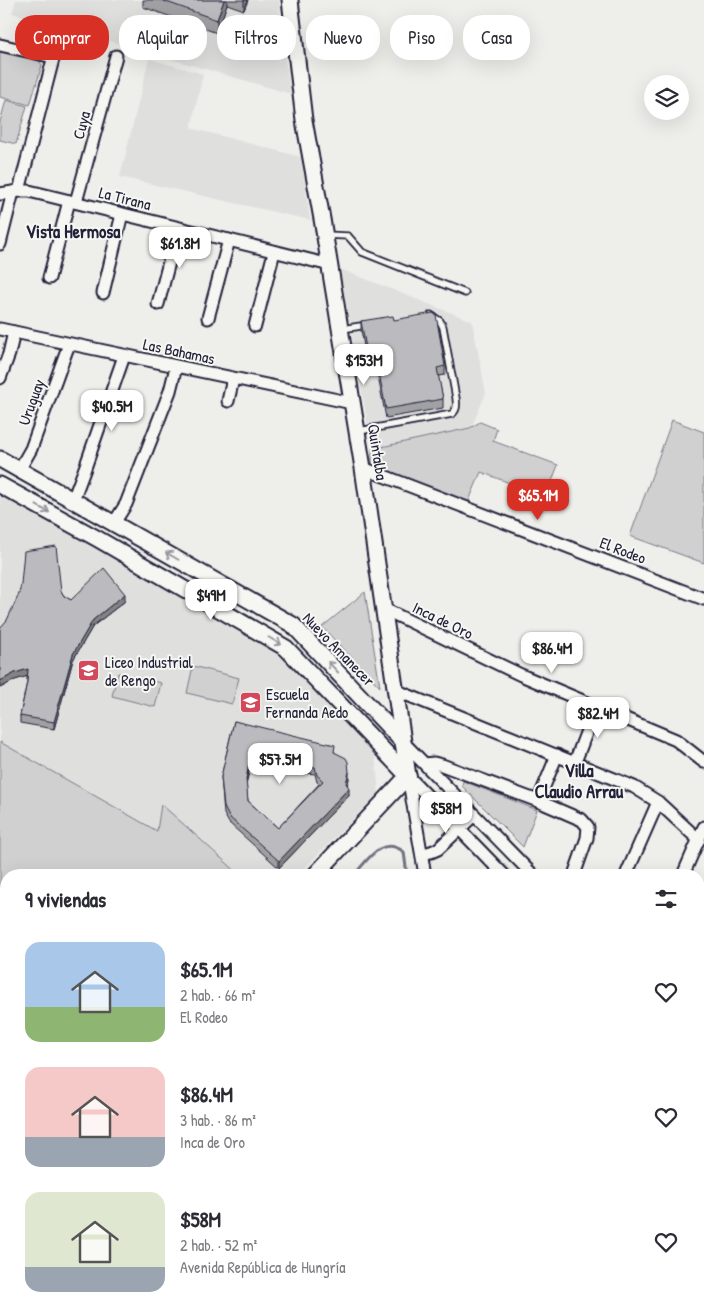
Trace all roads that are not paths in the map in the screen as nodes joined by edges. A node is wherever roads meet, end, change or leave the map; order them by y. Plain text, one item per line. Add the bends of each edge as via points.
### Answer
1 (290, 0) edge
2 (0, 45) edge
3 (15, 48) edge
4 (116, 56) dead end
5 (51, 60) edge
6 (16, 191) junction
7 (0, 194) edge
8 (72, 202) junction
9 (122, 214) junction
10 (178, 228) junction
11 (325, 235) junction
12 (229, 240) junction
13 (0, 244) edge
14 (274, 252) junction
15 (330, 265) junction
16 (49, 278) dead end
17 (465, 292) dead end
18 (102, 293) dead end
19 (158, 304) dead end
20 (422, 315) edge
21 (208, 318) dead end
22 (376, 323) edge
23 (255, 326) dead end
24 (0, 329) edge
25 (340, 330) junction
26 (14, 332) junction
27 (69, 344) junction
28 (124, 356) junction
29 (176, 366) junction
30 (0, 378) edge
31 (233, 378) junction
32 (228, 402) dead end
33 (352, 403) junction
34 (357, 431) junction
35 (0, 459) edge
36 (363, 468) junction
37 (19, 470) junction
38 (0, 485) edge
39 (73, 500) junction
40 (62, 520) junction
41 (114, 523) junction
42 (219, 584) junction
43 (704, 598) edge
44 (210, 603) junction
45 (384, 609) junction
46 (395, 690) junction
47 (367, 703) junction
48 (596, 707) junction
49 (402, 741) junction
50 (557, 755) junction
51 (575, 762) junction
52 (704, 762) edge
53 (425, 764) junction
54 (408, 776) junction
55 (538, 801) junction
56 (658, 802) junction
57 (474, 815) junction
58 (704, 827) edge
59 (460, 829) junction
60 (699, 840) junction
61 (422, 854) junction
62 (321, 869) edge
63 (425, 869) edge
64 (498, 869) edge
65 (526, 869) edge
66 (576, 869) edge
67 (629, 869) edge
68 (686, 869) edge

1 - 11 street, Quintalba via 304,120
2 - 3 street
4 - 8 street, Cuya
5 - 6 street
6 - 7 street, La Tirana
6 - 8 street, La Tirana via 29,191
6 - 13 street
8 - 9 street, La Tirana
8 - 16 street, Cuya
9 - 10 street, La Tirana
9 - 18 street
10 - 12 street, La Tirana
10 - 19 street
11 - 15 street, Quintalba
11 - 17 lane via 348,236 362,252
12 - 14 street, La Tirana
12 - 21 street
14 - 15 street, La Tirana
14 - 23 street
15 - 25 street, Quintalba
20 - 34 lane via 430,314 443,327 456,411
22 - 25 lane
24 - 26 street, Las Bahamas
25 - 33 street, Quintalba
26 - 27 street, Las Bahamas
26 - 30 street
27 - 28 street, Las Bahamas
27 - 37 street, Uruguay via 31,449
28 - 29 street, Las Bahamas
28 - 39 street
29 - 31 street, Las Bahamas
29 - 41 street via 170,391 126,504
31 - 32 street
31 - 33 street, Las Bahamas
33 - 34 street, Quintalba
34 - 36 street, Quintalba
35 - 37 street, Nuevo Amanecer
36 - 43 street, El Rodeo
36 - 45 street, Quintalba
37 - 39 street, Nuevo Amanecer
38 -> 40 street
39 - 40 street
39 - 41 street, Nuevo Amanecer
40 - 44 street
42 -> 41 street, Nuevo Amanecer
42 - 44 street
47 -> 42 street, Nuevo Amanecer via 293,625
44 -> 54 street via 286,648
45 - 46 street, Quintalba
45 - 48 street, Inca de Oro
46 - 47 street via 391,696
46 - 49 street, Quintalba
46 - 50 street
47 - 49 street, Nuevo Amanecer
48 - 51 street
48 - 52 street, Inca de Oro via 676,740
49 - 53 street, Nuevo Amanecer
49 - 54 street, Quintalba
50 - 51 street
50 - 55 street
51 - 56 street via 634,787
53 - 55 street via 442,765
53 - 57 street, Nuevo Amanecer
54 - 59 street
54 - 61 street
54 - 62 street
55 - 66 street via 582,820 588,827
56 - 60 street
56 - 67 street
57 - 59 street
57 - 65 street, Nuevo Amanecer
58 - 60 street
59 - 61 street via 438,849
59 - 64 street
60 - 68 street
61 - 63 street

